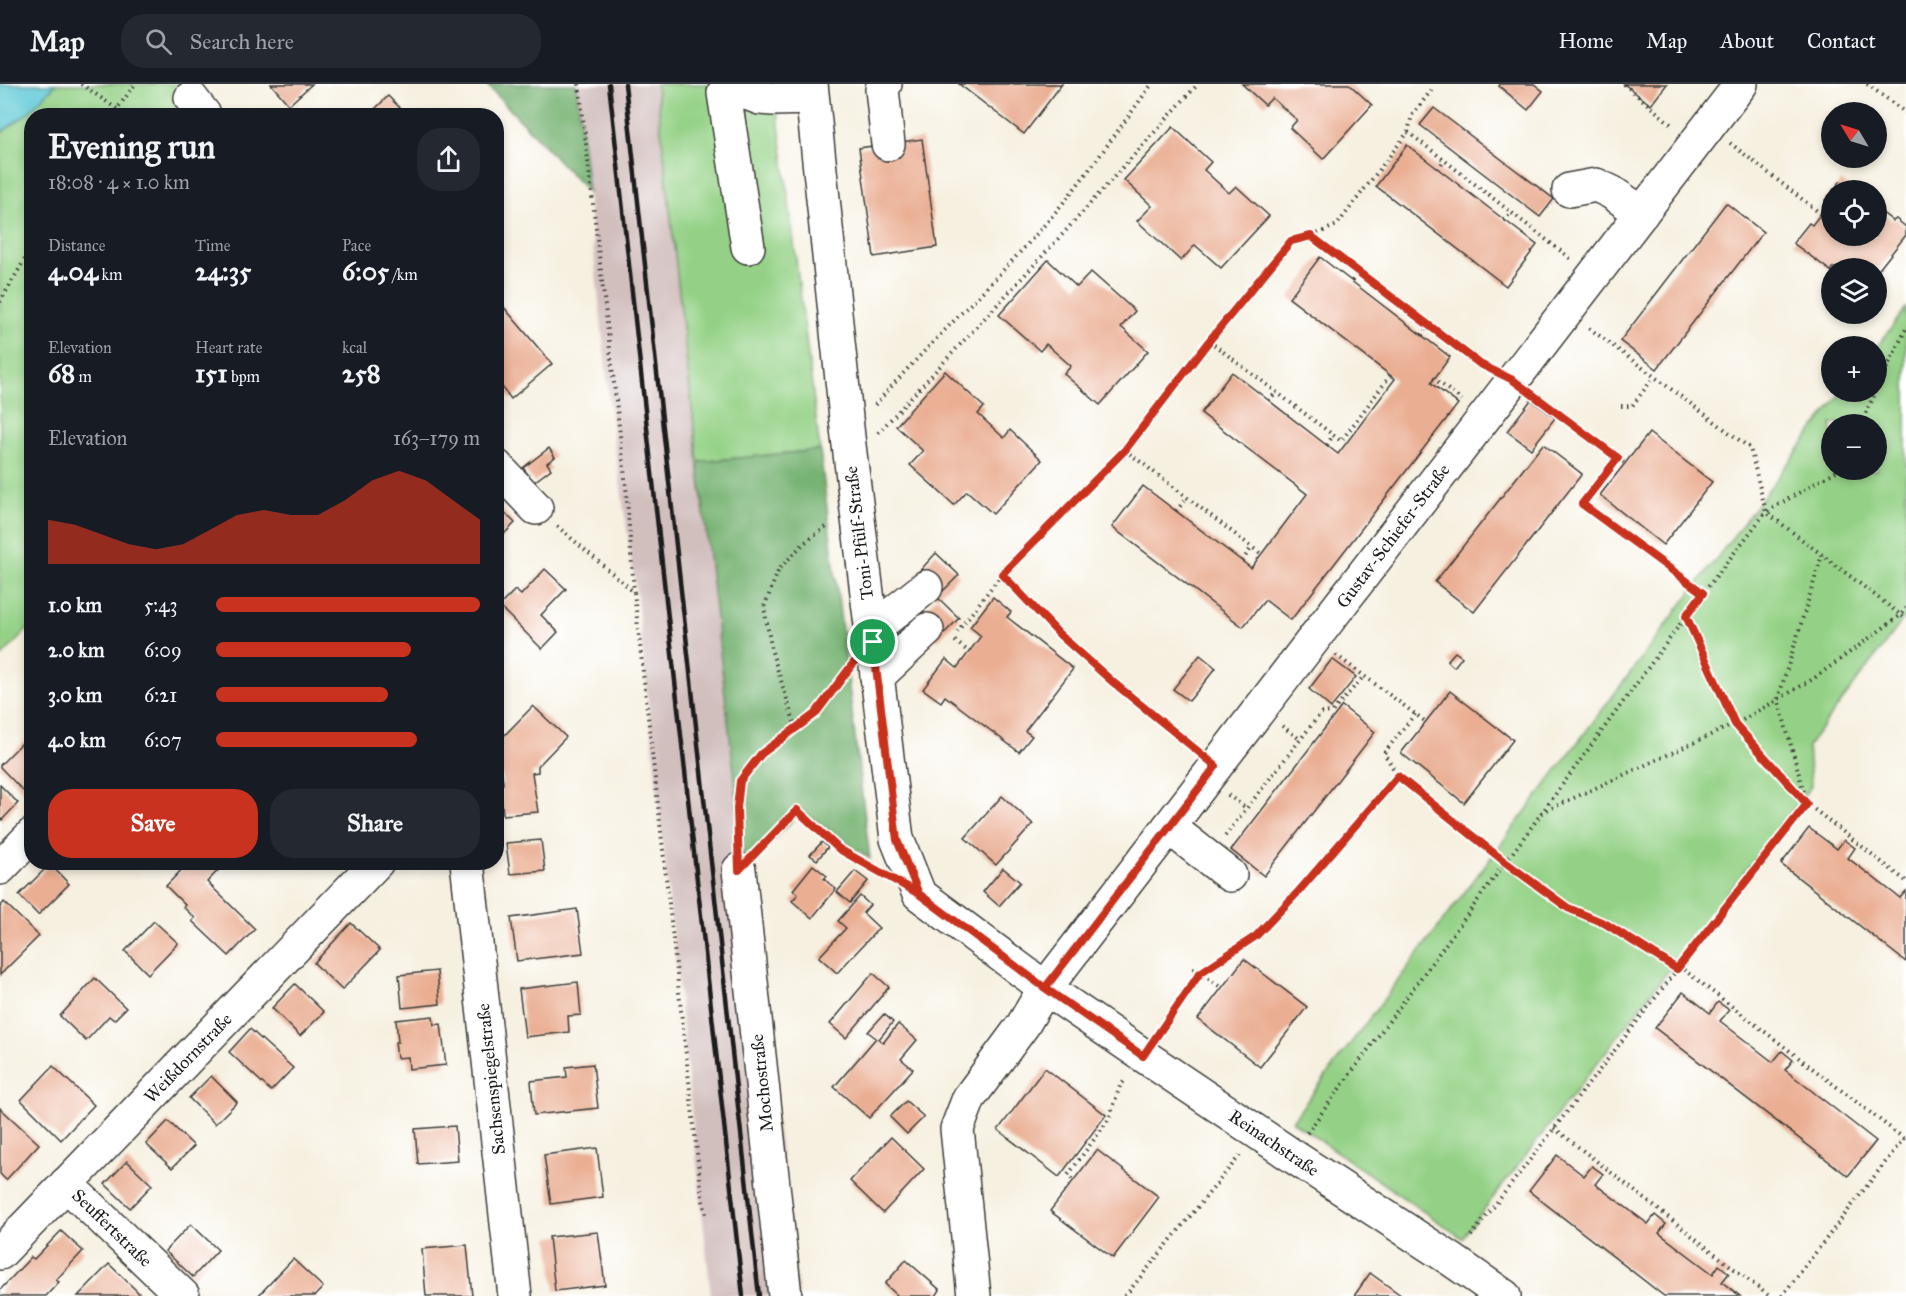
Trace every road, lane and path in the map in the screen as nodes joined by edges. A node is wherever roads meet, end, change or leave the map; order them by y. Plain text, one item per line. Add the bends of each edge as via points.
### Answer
1 (81, 84) edge
2 (135, 84) edge
3 (579, 84) edge
4 (885, 84) edge
5 (1152, 84) edge
6 (1198, 84) edge
7 (1624, 84) edge
8 (1741, 84) edge
9 (1867, 84) edge
10 (1434, 87) dead end
11 (812, 91) edge
12 (116, 108) edge
13 (118, 108) edge
14 (1906, 113) edge
15 (1408, 132) junction
16 (1701, 135) junction
17 (888, 144) dead end
18 (1444, 160) junction
19 (1438, 169) dead end
20 (1569, 190) dead end
21 (1511, 212) junction
22 (1641, 213) junction
23 (1821, 214) dead end
24 (1504, 221) dead end
25 (1311, 236) junction
26 (748, 247) dead end
27 (24, 262) edge
28 (1359, 272) junction
29 (1593, 276) junction
30 (1352, 281) dead end
31 (0, 302) edge
32 (1566, 310) junction
33 (1429, 325) junction
34 (1906, 329) edge
35 (1422, 335) dead end
36 (1209, 341) junction
37 (1887, 368) edge
38 (1390, 376) dead end
39 (1654, 377) junction
40 (1513, 380) junction
41 (1276, 392) junction
42 (1269, 401) dead end
43 (1621, 406) dead end
44 (1333, 435) junction
45 (1327, 445) dead end
46 (849, 450) junction
47 (1125, 450) junction
48 (1618, 458) junction
49 (1624, 464) dead end
50 (504, 474) edge
51 (1821, 480) edge
52 (1187, 498) junction
53 (856, 504) junction
54 (536, 508) joint
55 (1176, 511) dead end
56 (1766, 512) junction
57 (1252, 548) junction
58 (1261, 554) dead end
59 (1822, 555) junction
60 (1242, 561) dead end
61 (1002, 574) junction
62 (926, 587) dead end
63 (634, 592) junction
64 (1703, 593) junction
65 (1906, 608) edge
66 (1901, 615) junction
67 (1686, 616) junction
68 (1906, 619) edge
69 (872, 636) junction
70 (942, 638) junction
71 (1314, 639) junction
72 (969, 652) dead end
73 (1364, 676) junction
74 (877, 677) junction
75 (1778, 699) junction
76 (1415, 714) junction
77 (1426, 722) dead end
78 (1735, 724) junction
79 (796, 728) junction
80 (1216, 766) junction
81 (1398, 776) junction
82 (1807, 804) junction
83 (1541, 813) junction
84 (1169, 827) junction
85 (24, 843) edge
86 (1505, 862) junction
87 (1219, 867) joint
88 (0, 868) edge
89 (368, 870) edge
90 (468, 870) edge
91 (739, 870) junction
92 (880, 870) dead end
93 (1906, 881) edge
94 (1678, 967) junction
95 (1193, 968) dead end
96 (1200, 973) junction
97 (1045, 988) junction
98 (1222, 988) dead end
99 (1143, 1056) junction
100 (1554, 1128) junction
101 (1258, 1132) junction
102 (1905, 1139) edge
103 (1291, 1155) junction
104 (1072, 1179) dead end
105 (66, 1184) junction
106 (707, 1218) dead end
107 (0, 1253) edge
108 (1452, 1260) junction
109 (183, 1296) edge
110 (515, 1296) edge
111 (785, 1296) edge
112 (974, 1296) edge
113 (1125, 1296) edge
114 (1504, 1296) edge
115 (1769, 1296) edge
116 (1782, 1296) edge

1 - 12 path
2 - 13 path
3 - 63 path via 626,486
4 - 17 street via 882,89
5 - 46 path via 1074,191 963,313 906,369
6 - 46 path via 1069,228
7 - 16 path
8 - 16 street, Gustav-Schiefer-Straße
9 - 14 path
10 - 15 path via 1412,115
11 - 26 street via 773,99 741,91 724,93
11 - 46 street, Toni-Pfülf-Straße
15 - 18 path
15 - 25 path via 1337,225
16 - 22 street, Gustav-Schiefer-Straße
16 - 23 path
18 - 19 path
18 - 21 path
20 - 22 street via 1596,185
21 - 24 path
21 - 29 path
22 - 29 street, Gustav-Schiefer-Straße
25 - 28 path
25 - 36 path via 1291,241
27 - 31 path
28 - 30 path
28 - 33 path
29 - 32 street, Gustav-Schiefer-Straße
32 - 39 path
32 - 40 street, Gustav-Schiefer-Straße
33 - 35 path
33 - 40 path via 1480,364
34 - 37 path
36 - 41 path
36 - 47 path
38 - 44 path via 1341,441
39 - 43 path via 1632,406
39 - 56 path via 1750,448
40 - 48 path
40 - 71 street, Gustav-Schiefer-Straße
41 - 42 path
41 - 44 path
44 - 45 path
46 - 53 street, Toni-Pfülf-Straße
47 - 52 path
47 - 61 path
48 - 49 path
48 - 64 path via 1582,504
50 - 54 street
51 - 56 path
52 - 55 path
52 - 57 path
53 - 69 street, Toni-Pfülf-Straße
53 - 79 path via 804,543 779,569 764,607 772,652
54 - 63 path
56 - 59 path
56 - 64 path
57 - 58 path
57 - 60 path
59 - 66 path
59 - 75 path
61 - 70 path
61 - 80 path via 1060,635
62 - 69 street
63 - 106 path
64 - 67 path
65 - 66 path
66 - 68 path
66 - 75 path via 1813,679
67 - 78 path
67 - 83 path
69 - 74 street, Toni-Pfülf-Straße
69 - 79 path via 815,714
70 - 72 path
70 - 74 street
71 - 73 path
71 - 80 street, Gustav-Schiefer-Straße
73 - 76 path
73 - 87 path via 1332,712 1321,713
74 - 97 street, Toni-Pfülf-Straße via 897,840 919,894
75 - 78 path
75 - 82 path
76 - 77 path
76 - 81 path via 1384,753
78 - 82 path
78 - 83 path
79 - 91 path via 761,754 740,781
80 - 84 street, Gustav-Schiefer-Straße
81 - 86 path
81 - 96 path via 1256,936
82 - 93 path
82 - 94 path
83 - 86 path
84 - 87 street
84 - 97 street, Gustav-Schiefer-Straße
85 - 88 street
86 - 94 path via 1568,908 1606,924
86 - 103 path
89 - 105 street, Weißdornstraße
90 - 110 street, Sachsenspiegelstraße
91 - 92 path via 797,810 839,849
91 - 111 street, Mochostraße
94 - 100 path
94 - 102 path
95 - 96 path
96 - 98 path
96 - 99 path
97 - 99 street, Reinachstraße
97 - 112 street, Gustav-Schiefer-Straße via 969,1098 957,1129
99 - 101 street, Reinachstraße
99 - 104 path via 1120,1086 1109,1119 1068,1175
100 - 108 path
100 - 115 path
101 - 103 street, Reinachstraße
101 - 113 path
102 - 116 path
103 - 108 street, Reinachstraße
105 - 107 street, Weißdornstraße
105 - 109 street, Seuffertstraße
108 - 114 street, Reinachstraße

